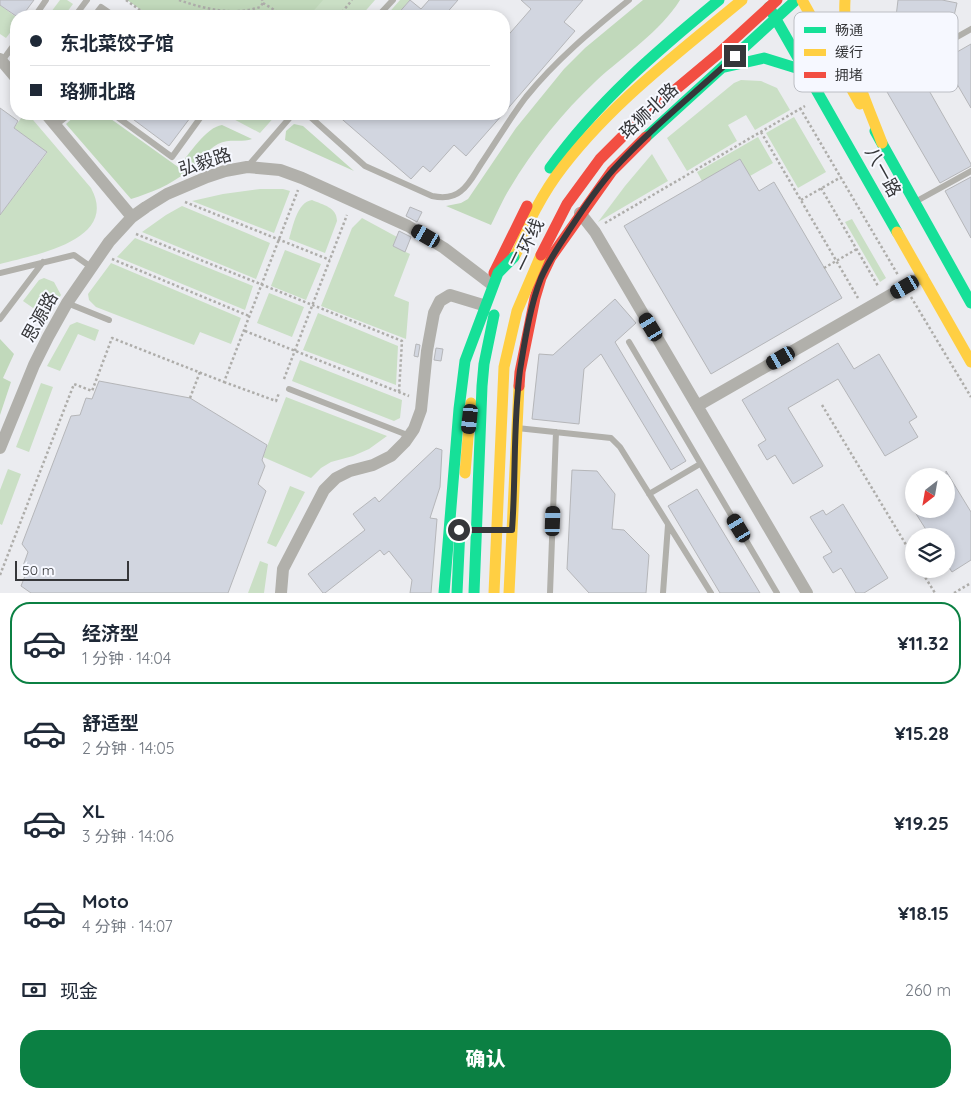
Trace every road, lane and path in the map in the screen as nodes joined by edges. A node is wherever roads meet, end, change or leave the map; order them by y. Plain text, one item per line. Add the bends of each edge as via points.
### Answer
1 (126, 0) edge
2 (180, 0) edge
3 (352, 0) edge
4 (393, 0) edge
5 (629, 0) edge
6 (704, 0) edge
7 (719, 0) edge
8 (742, 0) edge
9 (765, 0) edge
10 (777, 0) edge
11 (796, 0) edge
12 (802, 0) edge
13 (262, 2) edge
14 (140, 10) edge
15 (225, 10) edge
16 (241, 10) edge
17 (274, 10) edge
18 (344, 10) edge
19 (384, 10) edge
20 (809, 12) edge
21 (776, 19) junction
22 (694, 20) junction
23 (971, 29) edge
24 (958, 36) edge
25 (10, 49) edge
26 (794, 50) edge
27 (679, 53) junction
28 (1, 60) edge
29 (794, 67) edge
30 (721, 68) junction
31 (10, 71) edge
32 (818, 92) edge
33 (853, 92) edge
34 (863, 92) edge
35 (805, 106) dead end
36 (800, 108) junction
37 (51, 120) edge
38 (63, 120) edge
39 (121, 120) edge
40 (199, 120) edge
41 (288, 120) edge
42 (314, 120) edge
43 (56, 126) junction
44 (761, 131) junction
45 (882, 143) junction
46 (247, 167) junction
47 (971, 171) edge
48 (841, 177) junction
49 (821, 188) junction
50 (298, 190) dead end
51 (167, 194) junction
52 (801, 200) junction
53 (915, 202) junction
54 (580, 214) junction
55 (348, 215) dead end
56 (132, 217) junction
57 (120, 228) junction
58 (593, 231) junction
59 (279, 240) junction
60 (857, 249) junction
61 (100, 254) junction
62 (514, 257) junction
63 (330, 260) junction
64 (836, 261) junction
65 (43, 262) junction
66 (91, 267) junction
67 (824, 268) dead end
68 (0, 273) edge
69 (922, 277) junction
70 (490, 283) junction
71 (261, 285) junction
72 (905, 287) junction
73 (886, 298) junction
74 (67, 303) junction
75 (971, 304) edge
76 (482, 305) junction
77 (312, 306) junction
78 (865, 310) junction
79 (250, 316) junction
80 (0, 319) edge
81 (109, 320) dead end
82 (244, 331) junction
83 (629, 342) dead end
84 (295, 350) junction
85 (971, 362) edge
86 (200, 372) junction
87 (224, 382) junction
88 (282, 384) dead end
89 (289, 389) dead end
90 (399, 392) junction
91 (279, 393) dead end
92 (971, 396) edge
93 (190, 398) dead end
94 (422, 401) junction
95 (822, 405) dead end
96 (697, 406) junction
97 (516, 428) junction
98 (556, 432) junction
99 (410, 436) junction
100 (0, 448) edge
101 (700, 464) junction
102 (649, 494) junction
103 (668, 525) junction
104 (459, 530) junction
105 (512, 530) junction
106 (905, 543) edge
107 (0, 575) edge
108 (926, 578) edge
109 (971, 583) edge
110 (281, 593) edge
111 (444, 593) edge
112 (457, 593) edge
113 (474, 593) edge
114 (494, 593) edge
115 (509, 593) edge
116 (550, 593) edge
117 (663, 593) edge
118 (711, 593) edge
119 (777, 593) edge
120 (807, 593) edge
121 (935, 593) edge
122 (954, 593) edge

1 - 14 path
2 - 15 path
3 - 18 path
4 - 19 lane
5 - 42 lane via 574,46 549,72 512,117 469,184 452,196 432,196 365,166
6 - 22 main road
7 - 22 main road, 珞狮北路
7 - 27 main road via 697,23
8 - 27 main road, 二环线
9 - 21 main road, 八一路
10 - 114 main road, 二环线, bridge via 638,121 600,159 566,204 534,267 517,311 504,367
11 - 21 main road, 珞狮北路
12 - 20 main road, 八一路
13 - 16 path via 257,8
13 - 17 path
21 - 26 main road, 八一路
21 - 30 main road, 珞狮北路
22 - 70 main road, 珞狮北路 via 612,94 573,137 538,186
23 - 24 lane
25 - 28 lane
27 - 62 main road, 二环线 via 599,125 560,171 538,204
28 - 31 street
29 - 30 main road via 764,58
30 - 54 main road, 珞狮北路 via 638,144 612,171
32 - 69 main road, 八一路
33 - 45 main road, 八一路
34 - 45 main road
35 - 36 path
36 - 44 path
36 - 48 path
37 - 43 street
38 - 43 lane
39 - 40 lane via 172,157
41 - 46 lane
43 - 56 street
44 - 52 path
44 - 58 path
45 - 53 main road, 八一路
46 - 51 street, 弘毅路 via 207,177
46 - 70 street, 弘毅路 via 280,170 302,178 408,226
47 - 53 lane
48 - 49 path
48 - 72 path
49 - 52 path
49 - 60 path
50 - 59 path
51 - 56 street, 弘毅路
51 - 59 path
52 - 64 path
53 - 75 main road, 八一路
54 - 58 street
54 - 97 main road, 珞狮北路 via 551,257 535,298 520,372
55 - 63 path
56 - 57 street, 思源路
57 - 61 street, 思源路
57 - 71 path
58 - 96 street
59 - 63 path
59 - 71 path
60 - 64 path
60 - 73 path
61 - 66 street, 思源路
61 - 79 path
62 - 111 main road, bridge via 498,274 465,362
62 - 113 main road, 二环线, bridge via 492,322 484,364
63 - 77 path
64 - 67 path
64 - 78 path
65 - 66 lane via 74,255
65 - 68 lane
65 - 80 lane
66 - 74 street, 思源路
69 - 72 street
69 - 85 main road, 八一路
70 - 76 main road, 珞狮北路
71 - 77 path
71 - 79 path
72 - 73 street
72 - 92 path
73 - 78 street
74 - 81 lane
74 - 100 street, 思源路 via 34,365
76 - 94 street via 450,295 440,301 432,320
76 - 104 main road, 珞狮北路
77 - 84 path
77 - 90 path via 402,342
78 - 96 street
79 - 82 path
82 - 84 path
82 - 87 path
83 - 101 lane
84 - 88 path
84 - 90 path
86 - 87 path
86 - 93 path
86 - 107 path via 112,338 92,391 74,384
87 - 91 path via 276,401
89 - 99 lane
90 - 94 path
94 - 99 street via 420,417
95 - 106 path
96 - 120 street
97 - 98 lane
97 - 105 main road, 珞狮北路
98 - 102 lane via 611,438
98 - 116 lane
99 - 110 street via 391,456 336,478 324,490 283,569
101 - 102 lane
101 - 119 lane
102 - 103 lane
103 - 117 lane
103 - 118 lane
104 - 105 main road
104 - 112 main road, 珞狮北路
105 - 115 main road, 珞狮北路
108 - 121 path
109 - 122 path

